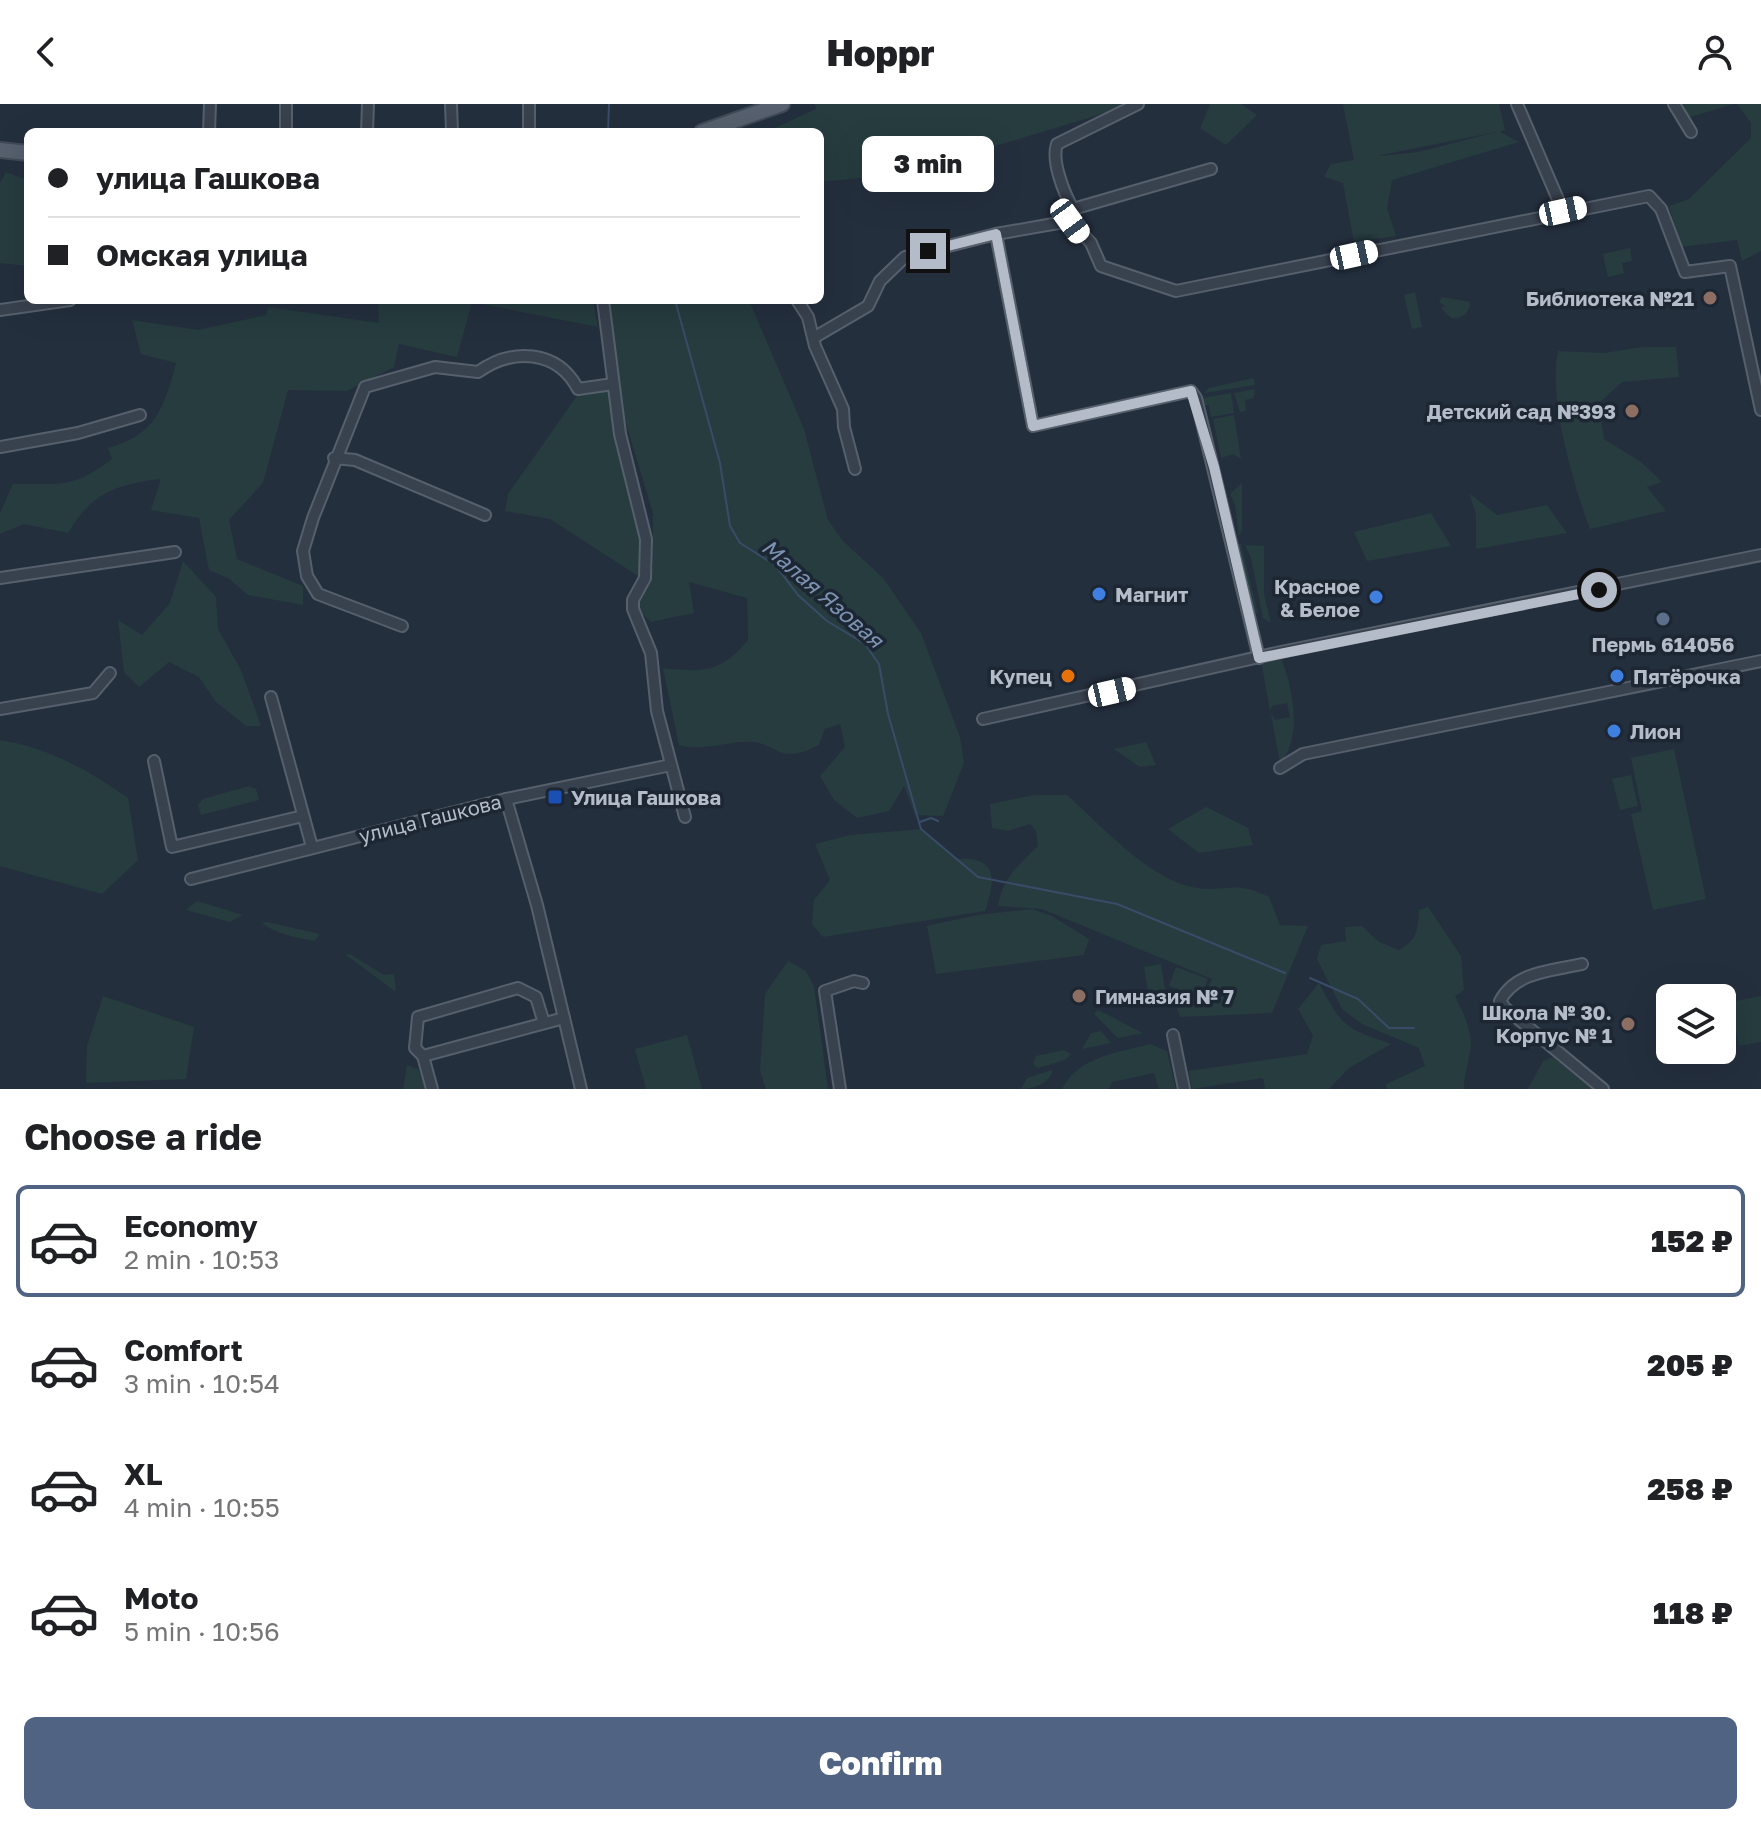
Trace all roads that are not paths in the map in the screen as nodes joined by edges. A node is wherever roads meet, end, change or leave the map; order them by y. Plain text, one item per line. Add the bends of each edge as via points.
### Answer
1 (210, 104) edge
2 (286, 104) edge
3 (368, 104) edge
4 (451, 104) edge
5 (529, 104) edge
6 (782, 104) edge
7 (1138, 104) edge
8 (1517, 104) edge
9 (1674, 104) edge
10 (209, 128) edge
11 (286, 128) edge
12 (367, 128) edge
13 (452, 128) edge
14 (529, 128) edge
15 (713, 128) edge
16 (1691, 132) dead end
17 (0, 150) edge
18 (24, 153) edge
19 (1211, 169) dead end
20 (1563, 211) junction
21 (1072, 215) junction
22 (996, 234) junction
23 (42, 304) edge
24 (603, 304) edge
25 (799, 304) edge
26 (0, 310) edge
27 (815, 337) junction
28 (613, 384) junction
29 (1761, 410) edge
30 (140, 415) dead end
31 (0, 447) edge
32 (334, 458) junction
33 (855, 469) dead end
34 (485, 515) dead end
35 (175, 552) dead end
36 (1761, 555) edge
37 (0, 578) edge
38 (402, 626) dead end
39 (1259, 658) junction
40 (1761, 661) edge
41 (110, 673) dead end
42 (271, 697) dead end
43 (0, 709) edge
44 (983, 719) dead end
45 (154, 761) dead end
46 (671, 765) junction
47 (1280, 768) dead end
48 (506, 799) junction
49 (303, 816) junction
50 (685, 817) dead end
51 (312, 847) junction
52 (191, 879) dead end
53 (1582, 964) dead end
54 (863, 983) dead end
55 (564, 1018) junction
56 (544, 1023) junction
57 (1173, 1035) dead end
58 (423, 1056) junction
59 (432, 1089) edge
60 (581, 1089) edge
61 (840, 1089) edge
62 (1184, 1089) edge
63 (1603, 1089) edge

1 - 10 street
2 - 11 street
3 - 12 street
4 - 13 street
5 - 14 street
6 - 15 main road
7 - 21 street via 1057,144
8 - 20 street
9 - 16 street
17 - 18 main road
19 - 21 street
20 - 21 street via 1176,291 1101,266
20 - 29 street via 1649,196 1661,209 1685,272 1730,266
21 - 22 street
22 - 27 street via 905,257 880,281 868,306
22 - 39 street via 1033,426 1191,391
23 - 26 street
24 - 28 street
25 - 27 street
27 - 33 street via 843,409
28 - 32 street via 578,389 559,363 516,356 497,358 478,372 435,367 365,387
28 - 46 street via 646,539 645,578 633,600 635,618 651,653 657,711
30 - 31 street
32 - 34 street via 355,460
32 - 38 street via 303,551 307,576 318,594
35 - 37 street
36 - 39 street
39 - 44 street
40 - 47 street via 1303,754
41 - 43 street via 93,693
42 - 49 street
45 - 49 street via 172,847
46 - 48 street, улица Гашкова
46 - 50 street
48 - 51 street, улица Гашкова
48 - 55 street
49 - 51 street
51 - 52 street, улица Гашкова
53 - 63 street via 1524,977 1500,1001
54 - 61 street via 825,991
55 - 56 street
55 - 60 street
56 - 58 street
56 - 58 street via 536,997 518,988 418,1017 415,1048
57 - 62 street
58 - 59 street

